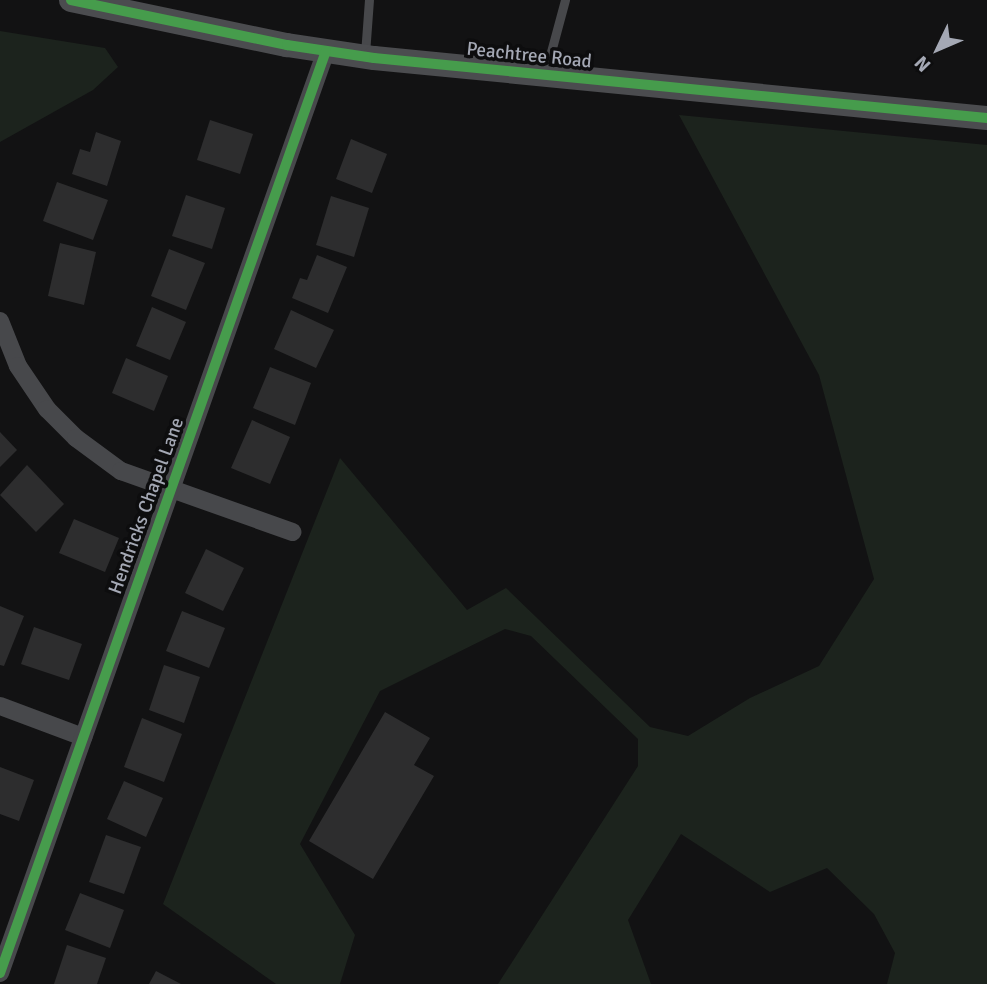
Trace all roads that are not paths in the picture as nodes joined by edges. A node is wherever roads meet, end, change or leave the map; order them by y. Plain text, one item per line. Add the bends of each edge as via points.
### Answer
1 (71, 0) edge
2 (369, 0) edge
3 (565, 0) edge
4 (326, 51) junction
5 (365, 57) junction
6 (544, 76) junction
7 (987, 118) edge
8 (0, 321) edge
9 (171, 489) junction
10 (292, 533) dead end
11 (0, 706) edge
12 (83, 737) junction
13 (0, 973) edge

1 - 4 street, Peachtree Road
2 - 5 lane
3 - 6 lane
4 - 5 street, Peachtree Road
4 - 9 street, Hendricks Chapel Lane
5 - 6 street, Peachtree Road
6 - 7 street, Peachtree Road
8 - 9 street via 18,366 47,409 76,439 121,471
9 - 10 street
9 - 12 street, Hendricks Chapel Lane
11 - 12 street
12 - 13 street, Hendricks Chapel Lane

